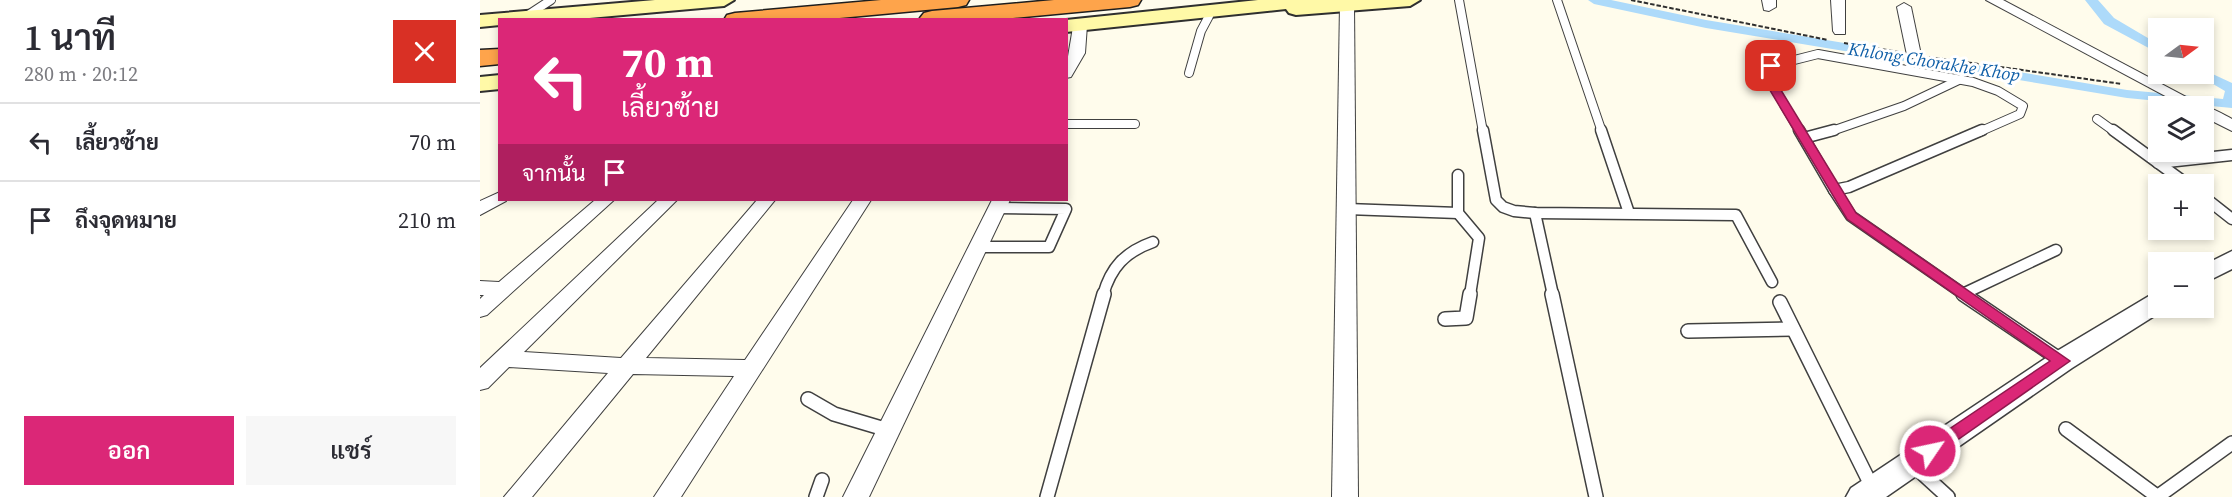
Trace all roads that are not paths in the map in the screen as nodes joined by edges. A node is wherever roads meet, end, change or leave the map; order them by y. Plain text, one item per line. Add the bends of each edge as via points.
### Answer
1 (550, 0) edge
2 (724, 0) edge
3 (958, 0) edge
4 (1130, 0) edge
5 (1314, 0) edge
6 (1410, 0) edge
7 (1459, 0) edge
8 (1557, 0) edge
9 (1838, 0) edge
10 (1993, 0) edge
11 (702, 1) edge
12 (1347, 4) junction
13 (618, 5) edge
14 (1904, 7) dead end
15 (1180, 15) junction
16 (1209, 16) junction
17 (525, 17) junction
18 (514, 18) edge
19 (757, 18) edge
20 (933, 18) edge
21 (498, 19) edge
22 (480, 21) edge
23 (1073, 26) edge
24 (1840, 31) dead end
25 (498, 40) edge
26 (480, 42) edge
27 (1914, 55) road end
28 (498, 56) edge
29 (480, 58) edge
30 (1068, 70) edge
31 (1189, 73) dead end
32 (1961, 79) junction
33 (498, 82) edge
34 (480, 84) edge
35 (2176, 96) edge
36 (2214, 116) edge
37 (2097, 119) dead end
38 (1068, 124) edge
39 (1135, 124) dead end
40 (2232, 126) edge
41 (1804, 138) junction
42 (2232, 155) edge
43 (2158, 163) junction
44 (2173, 174) edge
45 (1458, 175) dead end
46 (1834, 190) junction
47 (498, 198) edge
48 (603, 201) edge
49 (667, 201) edge
50 (765, 201) edge
51 (861, 201) edge
52 (999, 204) edge
53 (2214, 205) edge
54 (480, 209) edge
55 (1347, 209) junction
56 (1458, 213) junction
57 (1535, 213) junction
58 (1629, 213) junction
59 (2232, 219) edge
60 (1153, 242) dead end
61 (977, 247) junction
62 (2056, 250) dead end
63 (1772, 282) dead end
64 (480, 288) edge
65 (504, 289) junction
66 (1965, 293) junction
67 (1779, 302) dead end
68 (2148, 308) edge
69 (480, 310) edge
70 (1445, 319) dead end
71 (1793, 329) junction
72 (1688, 331) dead end
73 (504, 359) junction
74 (2062, 361) junction
75 (626, 366) junction
76 (750, 368) junction
77 (480, 382) edge
78 (808, 399) dead end
79 (2066, 429) dead end
80 (888, 430) junction
81 (2232, 442) edge
82 (1912, 464) junction
83 (822, 480) dead end
84 (1868, 493) edge
85 (517, 497) edge
86 (667, 497) edge
87 (816, 497) edge
88 (856, 497) edge
89 (1047, 497) edge
90 (1345, 497) edge
91 (1596, 497) edge
92 (1948, 497) edge
93 (2158, 497) edge

1 - 17 lane
2 - 11 main road
3 - 19 highway
4 - 20 highway
5 - 15 main road
6 - 12 main road
7 - 57 lane via 1496,200 1514,211
8 - 58 lane
9 - 24 street
10 - 35 street
11 - 13 main road
12 - 16 main road
12 - 55 street
13 - 17 main road
14 - 27 street
15 - 16 main road
15 - 23 main road
16 - 31 lane
17 - 18 main road
21 - 22 main road
23 - 30 street via 1078,53
25 - 26 highway
28 - 29 highway
32 - 41 lane via 1914,103 1849,127
32 - 41 lane via 1830,55 1800,56 1771,66 1768,77
32 - 46 lane via 2013,99 2023,106 2020,114
33 - 34 main road
36 - 40 street
37 - 43 lane
38 - 39 lane
41 - 46 lane
42 - 43 lane
43 - 44 lane
45 - 56 lane
46 - 66 lane via 1851,216
47 - 54 street
48 - 65 street
49 - 73 street
50 - 75 street
51 - 76 street
52 - 61 street
52 - 61 lane via 1065,209 1049,247
53 - 59 lane
55 - 56 lane
55 - 90 street
56 - 70 lane via 1479,238 1466,318
57 - 58 lane
57 - 91 lane
58 - 63 lane via 1736,215
60 - 89 lane via 1119,258 1109,275
61 - 80 street
62 - 66 lane
64 - 65 street
65 - 69 street
66 - 74 lane
67 - 71 lane
68 - 74 street
71 - 72 lane
71 - 84 lane
73 - 75 street
73 - 77 street
74 - 82 street
75 - 76 street
75 - 85 street
76 - 86 street
78 - 80 lane via 834,414
79 - 93 lane
80 - 88 street
81 - 93 lane
82 - 84 street
82 - 92 lane
83 - 87 lane

